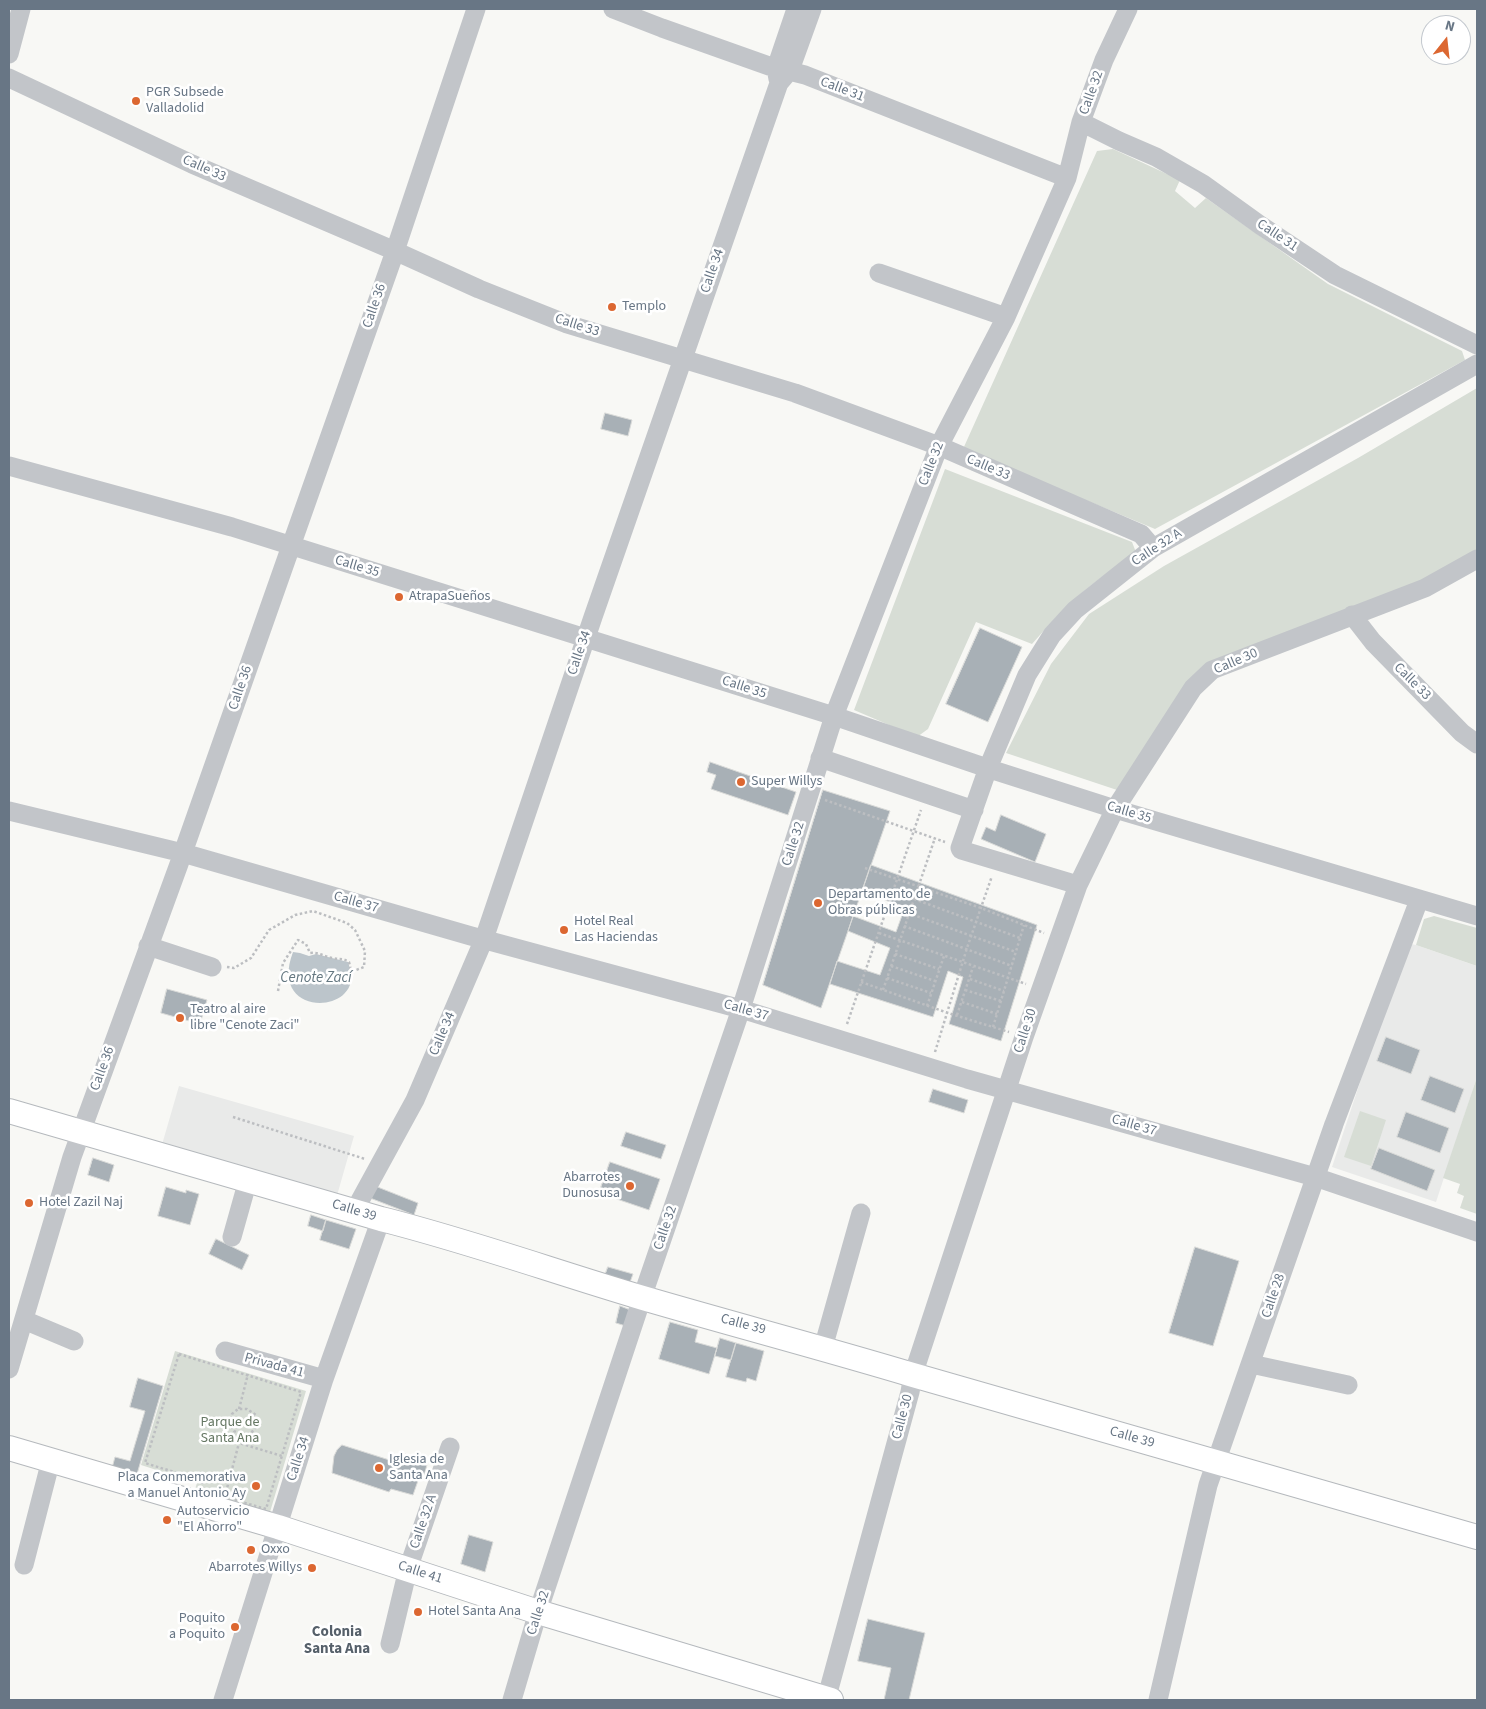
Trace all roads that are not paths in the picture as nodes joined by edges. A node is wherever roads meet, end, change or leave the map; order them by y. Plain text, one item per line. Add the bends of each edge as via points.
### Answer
1 (21, 9) edge
2 (476, 9) edge
3 (613, 9) edge
4 (796, 9) edge
5 (812, 9) edge
6 (1128, 9) edge
7 (9, 54) edge
8 (781, 74) junction
9 (9, 78) edge
10 (1081, 122) junction
11 (1067, 178) junction
12 (395, 251) junction
13 (879, 273) dead end
14 (1006, 317) junction
15 (1477, 345) edge
16 (682, 358) junction
17 (1477, 364) edge
18 (938, 446) junction
19 (9, 466) edge
20 (291, 546) junction
21 (1153, 548) junction
22 (1477, 559) edge
23 (1352, 615) junction
24 (586, 637) junction
25 (834, 716) junction
26 (1477, 744) edge
27 (820, 758) junction
28 (988, 768) junction
29 (1115, 809) junction
30 (974, 810) junction
31 (9, 811) edge
32 (183, 853) junction
33 (1078, 885) junction
34 (1419, 900) junction
35 (1477, 916) edge
36 (484, 939) junction
37 (148, 946) junction
38 (212, 967) road end
39 (741, 1009) junction
40 (1007, 1090) junction
41 (9, 1111) edge
42 (81, 1132) junction
43 (1315, 1177) junction
44 (248, 1180) junction
45 (356, 1212) junction
46 (860, 1214) dead end
47 (381, 1219) junction
48 (1477, 1232) edge
49 (232, 1236) dead end
50 (643, 1298) junction
51 (24, 1320) junction
52 (74, 1340) dead end
53 (823, 1348) junction
54 (225, 1351) dead end
55 (1251, 1364) junction
56 (9, 1369) edge
57 (913, 1375) junction
58 (324, 1379) junction
59 (1348, 1385) dead end
60 (450, 1447) dead end
61 (9, 1448) edge
62 (52, 1460) junction
63 (1216, 1462) junction
64 (272, 1518) junction
65 (1477, 1536) edge
66 (24, 1565) dead end
67 (408, 1569) junction
68 (538, 1612) junction
69 (390, 1644) dead end
70 (223, 1700) edge
71 (512, 1700) edge
72 (828, 1700) edge
73 (1158, 1700) edge

1 - 7 street
2 - 12 street, Calle 36
3 - 8 street, Calle 31
4 - 8 street, Calle 34
5 - 8 street, Calle 34
6 - 10 street, Calle 32 via 1104,60
8 - 11 street, Calle 31
8 - 16 street, Calle 34
9 - 12 street, Calle 33 via 192,164
10 - 11 street, Calle 32
10 - 15 street, Calle 31 via 1156,157 1203,184 1335,275
11 - 14 street, Calle 32
12 - 16 street, Calle 33 via 567,324
12 - 20 street, Calle 36
13 - 14 street
14 - 18 street, Calle 32
16 - 18 street, Calle 33
16 - 24 street, Calle 34
17 - 21 street, Calle 32 A
18 - 21 street, Calle 33 via 1141,534
18 - 25 street, Calle 32
19 - 20 street, Calle 35
20 - 24 street, Calle 35
20 - 32 street, Calle 36
21 - 28 street, Calle 32 A via 1075,610 1052,635 1027,674
22 - 23 street, Calle 30 via 1425,588
23 - 26 street, Calle 33 via 1372,642 1462,733
23 - 29 street, Calle 30 via 1212,670 1193,688
24 - 25 street, Calle 35
24 - 36 street, Calle 34
25 - 27 street, Calle 32
25 - 28 street, Calle 35
27 - 30 street
27 - 39 street, Calle 32
28 - 29 street, Calle 35
28 - 30 street, Calle 32 A
29 - 33 street, Calle 30
29 - 34 street, Calle 35
30 - 33 street, Calle 32 A via 961,850
31 - 32 street, Calle 37
32 - 36 street, Calle 37
32 - 37 street, Calle 36
33 - 40 street, Calle 30
34 - 35 street, Calle 35
34 - 43 street, Calle 28
36 - 39 street, Calle 37
36 - 45 street, Calle 34 via 415,1100
37 - 38 street
37 - 42 street, Calle 36
39 - 40 street, Calle 37
39 - 50 street, Calle 32
40 - 43 street, Calle 37
40 - 57 street, Calle 30
41 - 42 main road, Calle 39
42 - 44 main road, Calle 39
42 - 51 street, Calle 36
43 - 48 street, Calle 37
43 - 55 street, Calle 28
44 - 45 main road, Calle 39
44 - 49 street
45 - 47 main road, Calle 39
46 - 53 street
47 - 50 main road, Calle 39 via 427,1230
47 - 58 street, Calle 34
50 - 53 main road, Calle 39
50 - 68 street, Calle 32
51 - 52 street
51 - 56 street, Calle 36
53 - 57 main road, Calle 39
54 - 58 street, Privada 41 via 249,1367
55 - 59 street
55 - 63 street, Calle 28
57 - 63 main road, Calle 39
57 - 72 street, Calle 30
58 - 64 street, Calle 34
60 - 67 street, Calle 32 A
61 - 62 main road, Calle 41
62 - 64 main road, Calle 41 via 222,1511
62 - 66 street
63 - 65 main road, Calle 39
63 - 73 street, Calle 28
64 - 67 main road, Calle 41
64 - 70 street, Calle 34
67 - 68 main road, Calle 41
67 - 69 street, Calle 32 A
68 - 71 street, Calle 32
68 - 72 main road, Calle 41

